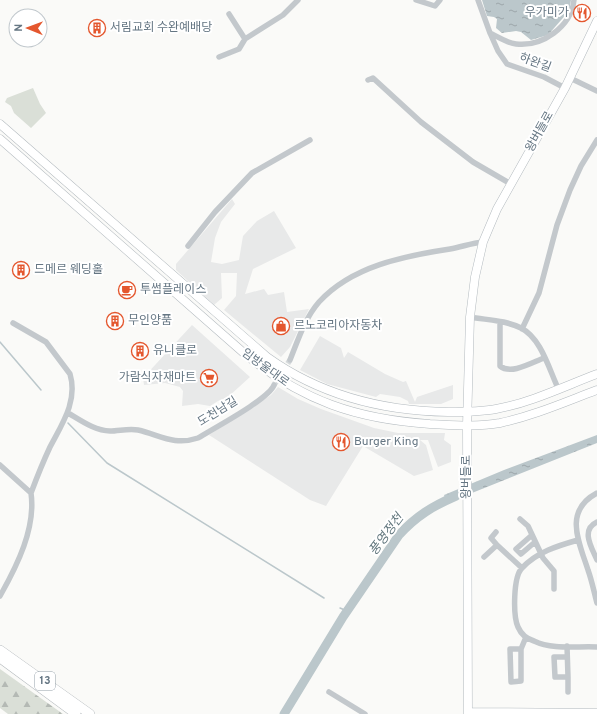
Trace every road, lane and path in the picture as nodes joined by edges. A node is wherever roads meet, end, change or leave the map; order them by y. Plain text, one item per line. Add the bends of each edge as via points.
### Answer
1 (298, 0) edge
2 (416, 0) edge
3 (440, 0) edge
4 (478, 0) edge
5 (574, 0) edge
6 (229, 14) dead end
7 (597, 21) edge
8 (490, 33) junction
9 (245, 38) junction
10 (219, 58) dead end
11 (570, 78) junction
12 (368, 80) dead end
13 (565, 88) junction
14 (597, 91) edge
15 (0, 124) edge
16 (0, 139) edge
17 (310, 140) dead end
18 (597, 140) edge
19 (511, 184) junction
20 (483, 242) junction
21 (188, 246) dead end
22 (470, 317) junction
23 (500, 322) junction
24 (13, 323) dead end
25 (522, 329) junction
26 (544, 358) junction
27 (290, 360) tunnel mouth
28 (597, 374) edge
29 (274, 384) tunnel mouth
30 (558, 388) junction
31 (597, 390) edge
32 (68, 412) junction
33 (467, 412) junction
34 (466, 426) junction
35 (0, 465) edge
36 (31, 493) junction
37 (597, 493) edge
38 (520, 519) dead end
39 (597, 522) edge
40 (496, 532) dead end
41 (532, 535) junction
42 (578, 540) junction
43 (535, 542) junction
44 (497, 545) junction
45 (541, 554) junction
46 (484, 557) dead end
47 (597, 560) edge
48 (522, 568) junction
49 (554, 590) dead end
50 (596, 595) edge
51 (0, 596) edge
52 (597, 603) edge
53 (526, 637) junction
54 (567, 646) junction
55 (597, 646) edge
56 (521, 649) junction
57 (0, 650) edge
58 (567, 657) junction
59 (0, 658) edge
60 (568, 677) junction
61 (328, 692) dead end
62 (568, 692) dead end
63 (468, 713) edge
64 (597, 713) edge
65 (76, 714) edge
66 (90, 714) edge
67 (365, 714) edge

1 - 9 street via 283,15
2 - 3 street via 435,6
4 - 8 street, 하완길
5 - 8 street, 하완길 via 571,14 546,39 517,44
6 - 9 street
7 - 11 main road, 왕버들로
8 - 13 street, 하완길 via 507,64 544,77
9 - 10 street via 239,49
11 - 13 main road, 왕버들로
11 - 14 street
12 - 19 street via 373,78 421,122 473,162
13 - 19 main road, 왕버들로
15 - 33 main road, 임방울대로 via 266,356 298,377 334,392 383,406 418,411
16 - 34 main road, 임방울대로 via 245,354 280,380 323,402 353,412 400,422
17 - 21 street via 252,173 215,212
18 - 25 street via 570,190 557,225 539,293
19 - 20 main road, 왕버들로
20 - 22 main road, 왕버들로
20 - 27 street via 420,253 375,267 347,280 319,302 311,313
22 - 23 street
22 - 33 main road, 왕버들로
23 - 25 street
23 - 26 street via 500,366 504,370 511,370
24 - 32 street via 46,342 70,374 72,389
25 - 26 street via 535,341
26 - 30 street
28 - 30 main road, 임방울대로
29 - 32 street, 도천남길 via 272,390 259,400 198,438 191,439 162,439 137,429 108,431 86,423
30 - 33 main road, 임방울대로 via 497,409
31 - 34 main road, 임방울대로 via 520,417
32 - 36 street
33 - 34 main road, 왕버들로
34 - 63 main road, 왕버들로
35 - 36 street
36 - 51 street via 32,511 28,529 9,580
37 - 42 street via 581,506 576,518 575,531
38 - 41 street via 528,526
39 - 47 street via 588,532
40 - 44 street via 490,538
41 - 43 street
41 - 43 street via 516,549 521,554
42 - 45 street via 548,549
42 - 50 street
43 - 45 street
44 - 46 street
44 - 48 street
45 - 48 street
45 - 49 street via 554,571
48 - 53 street via 516,581 516,619 519,629
50 - 52 street
53 - 54 street via 543,645
53 - 56 street
54 - 55 street
54 - 58 street
56 - 56 street via 521,681 511,682 510,649
57 - 66 main road, 13
58 - 60 street
58 - 60 street via 554,657 555,677
59 - 65 main road, 13
60 - 62 street
61 - 67 street
63 - 64 main road

